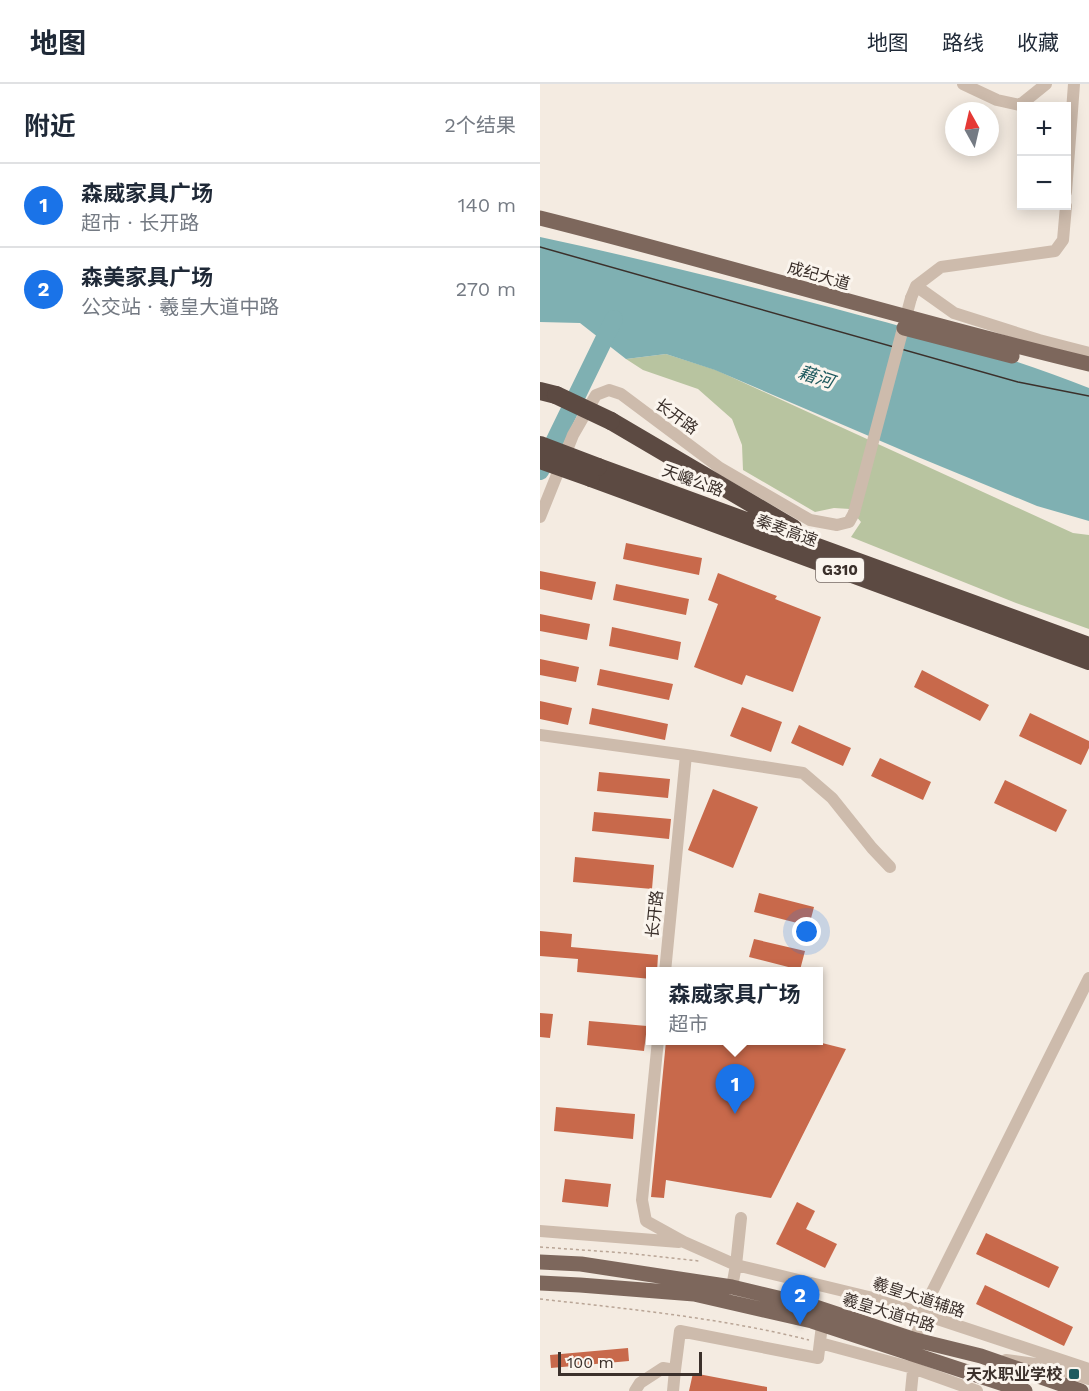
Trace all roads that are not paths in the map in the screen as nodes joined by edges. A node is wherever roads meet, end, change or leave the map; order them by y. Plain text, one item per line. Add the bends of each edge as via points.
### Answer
1 (963, 84) edge
2 (1046, 84) edge
3 (1074, 84) edge
4 (1069, 156) edge
5 (1066, 210) edge
6 (540, 218) edge
7 (540, 227) edge
8 (913, 292) junction
9 (1089, 353) edge
10 (1089, 364) edge
11 (1089, 373) edge
12 (548, 393) edge
13 (540, 446) edge
14 (540, 460) edge
15 (540, 517) edge
16 (833, 551) junction
17 (1089, 646) edge
18 (1089, 661) edge
19 (540, 735) edge
20 (686, 755) junction
21 (890, 867) dead end
22 (665, 967) edge
23 (1089, 978) edge
24 (658, 1045) edge
25 (741, 1218) dead end
26 (540, 1231) edge
27 (684, 1242) junction
28 (540, 1262) edge
29 (736, 1265) junction
30 (540, 1283) edge
31 (732, 1287) junction
32 (921, 1314) junction
33 (823, 1317) junction
34 (820, 1342) junction
35 (914, 1355) junction
36 (981, 1356) junction
37 (1089, 1369) edge
38 (675, 1370) junction
39 (1089, 1379) edge
40 (635, 1391) edge
41 (673, 1391) edge
42 (911, 1391) edge
43 (977, 1391) edge
44 (1025, 1391) edge
45 (1082, 1391) edge

1 - 2 street via 997,100 1020,105
3 - 4 street
5 - 8 street via 1063,240 1055,250 941,267
6 - 10 main road, 成纪大道, bridge via 983,339
7 - 11 main road, 成纪大道, bridge via 980,349
8 - 9 street via 954,313
8 - 15 street, 长开路, bridge via 849,522 837,525 810,520 720,468 621,394 609,390 596,395 573,435
12 - 16 highway, bridge via 611,421
13 - 16 highway, 天巉公路 / G310, bridge
14 - 18 highway, 秦麦高速 / G310, bridge
16 - 17 highway, 秦麦高速 / G310
19 - 20 street
20 - 21 street via 803,773 832,798
20 - 22 street, 长开路
23 - 32 street
24 - 27 street via 642,1200 646,1221
25 - 29 street
26 - 27 street
27 - 29 street
28 - 31 main road, 羲皇大道中路 via 580,1264
29 - 31 street
29 - 32 street, 羲皇大道辅路 via 877,1299
30 - 33 main road, 羲皇大道中路 via 694,1294
31 - 33 main road, 羲皇大道中路
32 - 35 street
32 - 37 street, 羲皇大道辅路
33 - 34 street
33 - 35 main road, 羲皇大道中路
34 - 35 street
34 - 38 street via 818,1358 680,1331
35 - 36 main road, 羲皇大道中路
35 - 42 street
35 - 43 street
35 - 44 main road, 羲皇大道中路
36 - 39 street via 1050,1366
36 - 45 main road, 羲皇大道中路
38 - 40 street via 663,1368 640,1383
38 - 41 street

